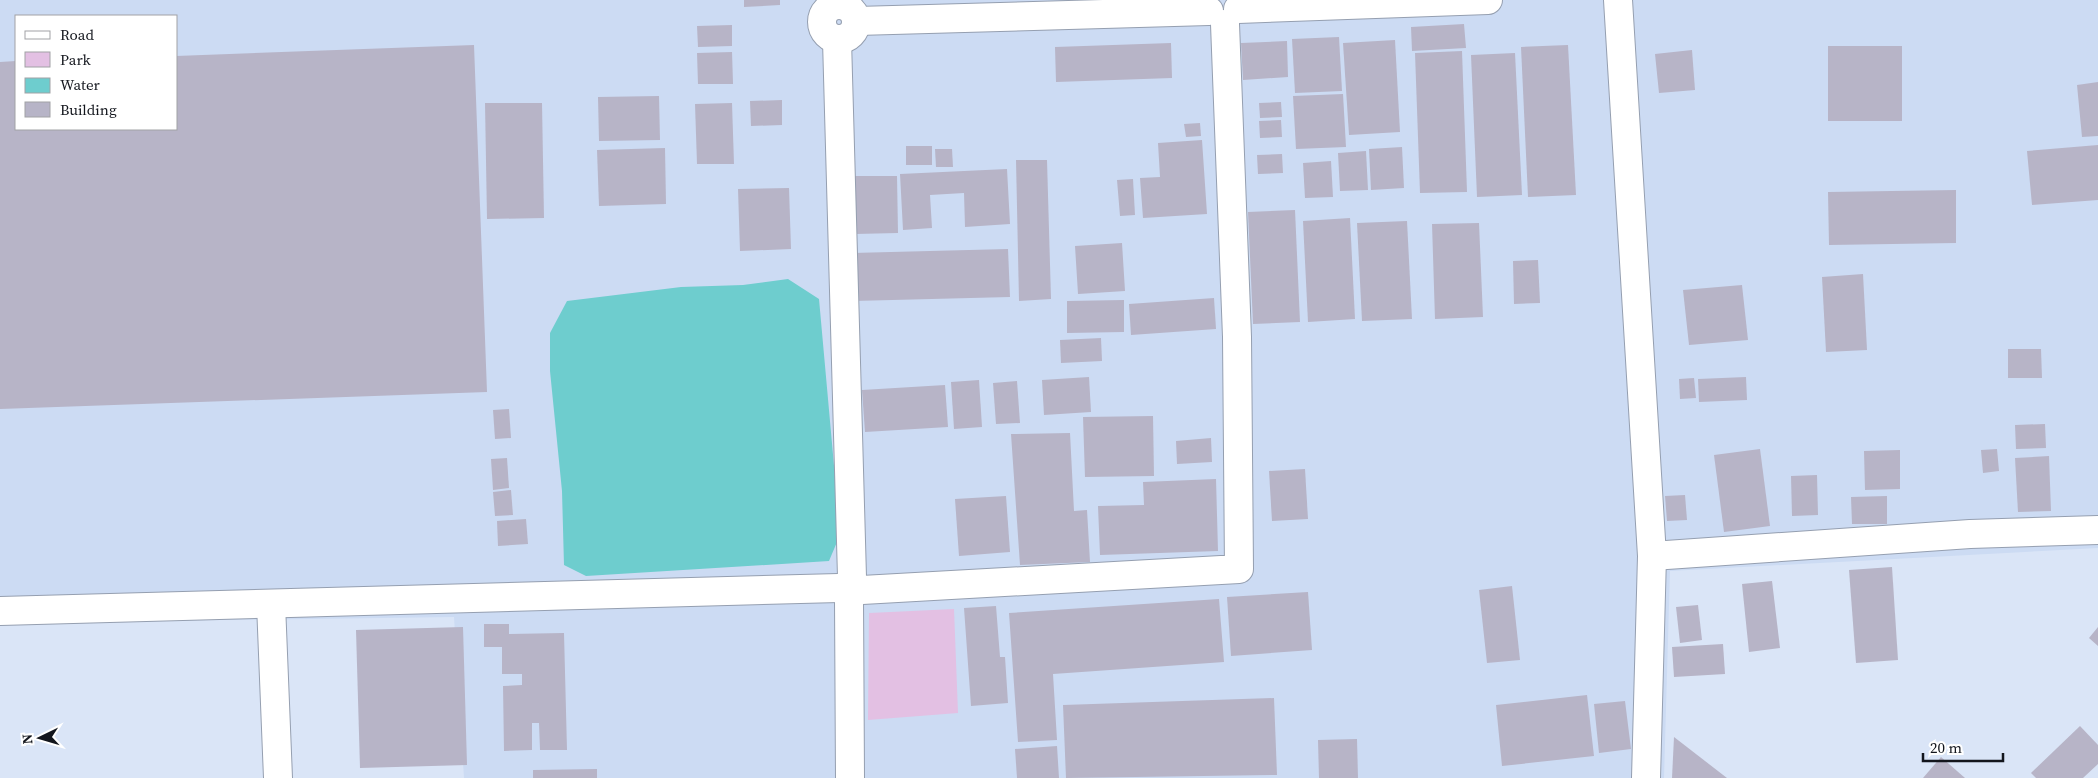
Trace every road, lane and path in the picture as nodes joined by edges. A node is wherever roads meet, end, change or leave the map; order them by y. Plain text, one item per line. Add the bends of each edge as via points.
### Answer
1 (1488, 0) edge
2 (1618, 0) edge
3 (847, 9) edge
4 (1224, 9) edge
5 (2098, 530) edge
6 (1652, 556) junction
7 (851, 589) junction
8 (271, 604) junction
9 (0, 611) edge
10 (279, 778) edge
11 (850, 778) edge
12 (1646, 778) edge

1 - 4 street
2 - 6 street
3 - 4 street
3 - 7 street via 828,10 822,24 830,37 837,40
4 - 7 street via 1237,337 1240,569
5 - 6 street via 1970,534
6 - 12 street
7 - 8 street
7 - 11 street
8 - 9 street
8 - 10 street

